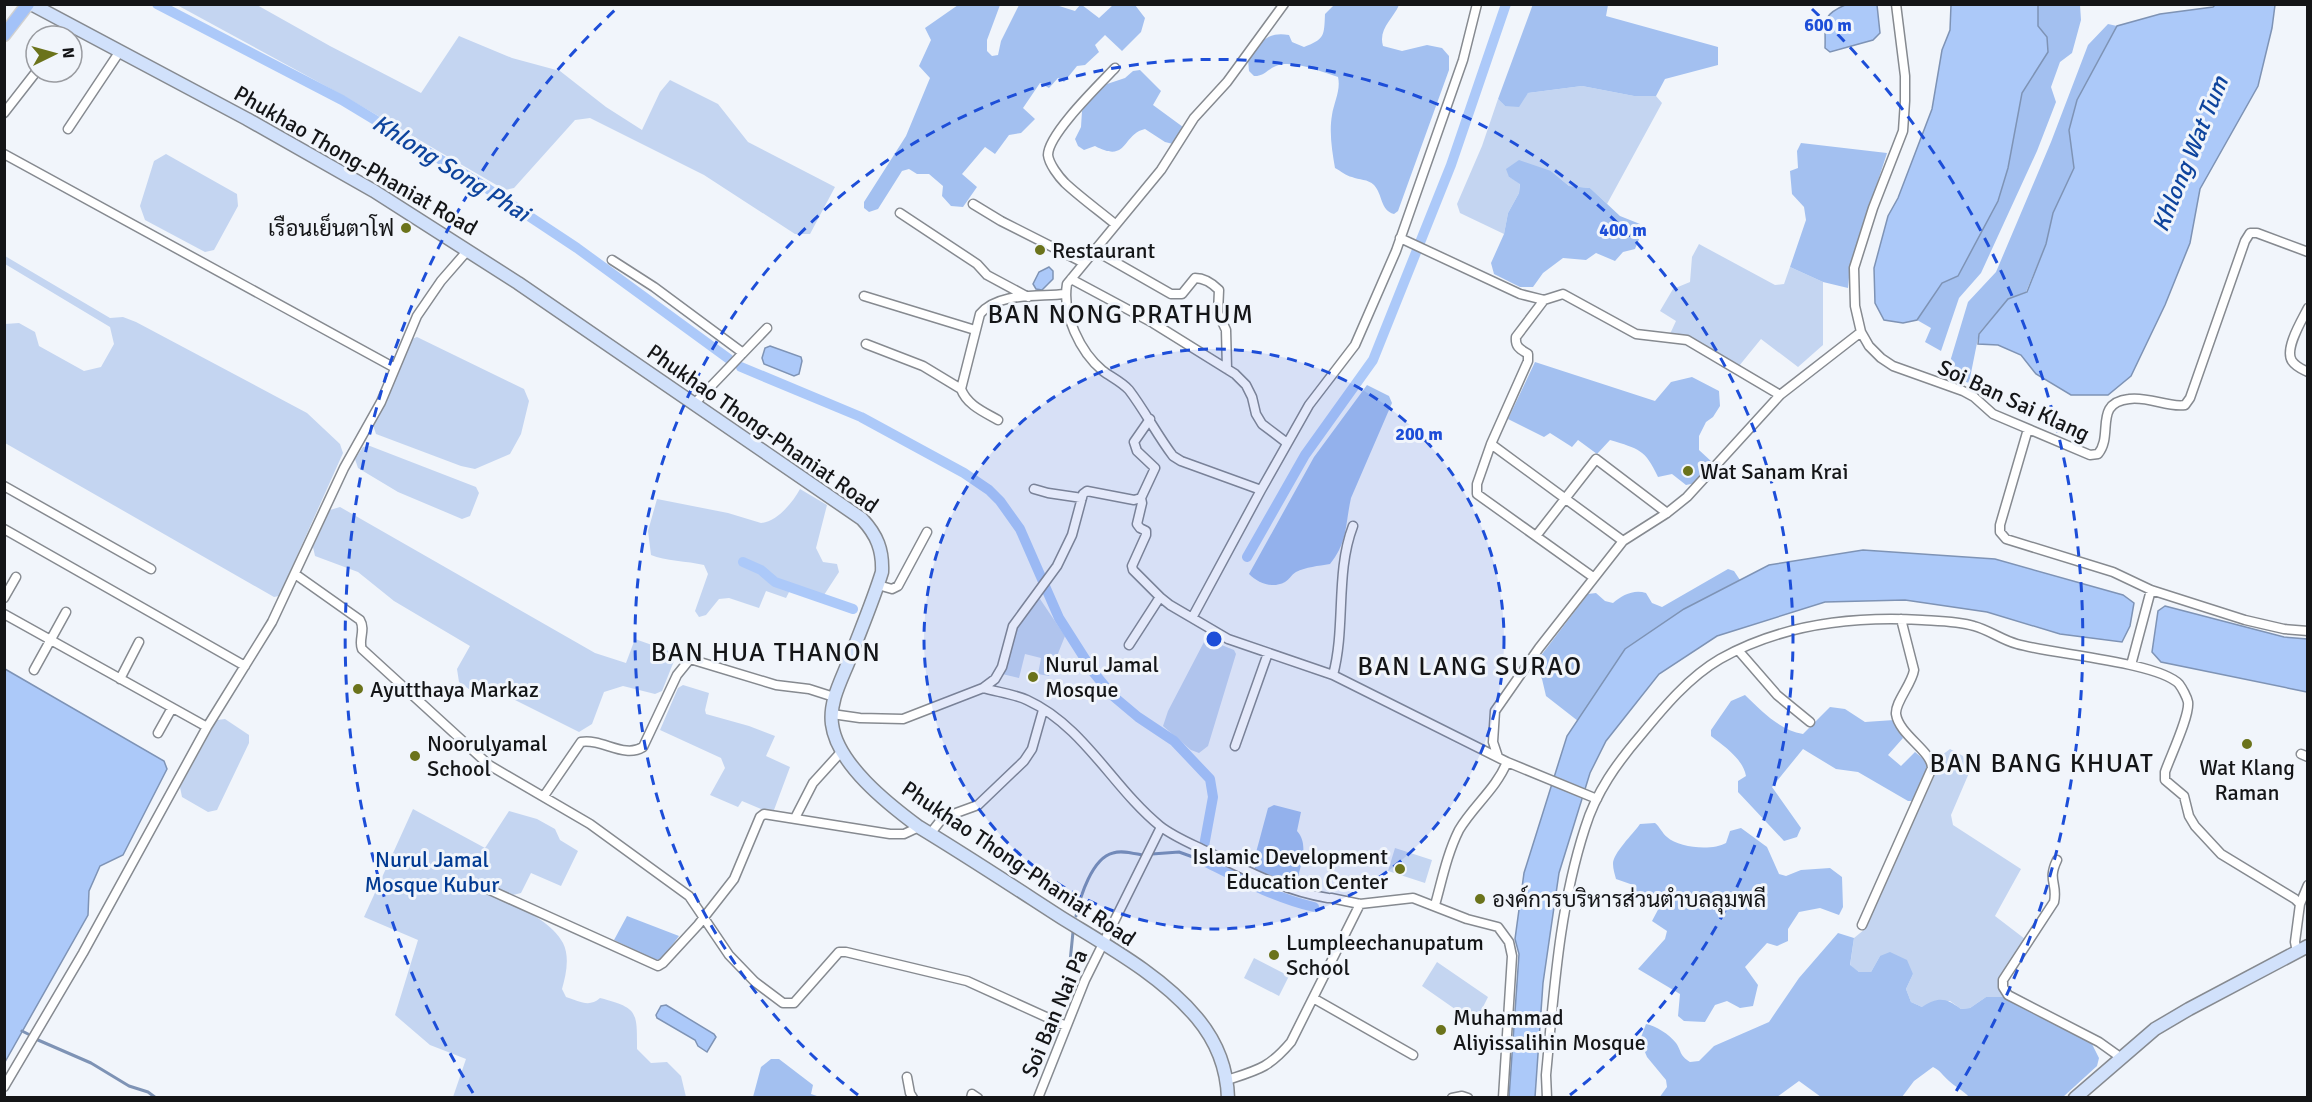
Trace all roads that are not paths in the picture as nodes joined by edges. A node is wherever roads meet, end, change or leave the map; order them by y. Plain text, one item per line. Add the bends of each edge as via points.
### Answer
1 (29, 4) edge
2 (1284, 4) edge
3 (1477, 4) edge
4 (1896, 4) edge
5 (68, 24) edge
6 (84, 32) edge
7 (4, 35) edge
8 (120, 51) junction
9 (1115, 68) dead end
10 (27, 84) edge
11 (4, 113) edge
12 (68, 129) dead end
13 (4, 154) edge
14 (973, 204) dead end
15 (900, 213) dead end
16 (1115, 224) junction
17 (1403, 239) junction
18 (468, 250) junction
19 (1094, 250) junction
20 (2307, 252) edge
21 (612, 260) dead end
22 (1083, 263) junction
23 (1071, 279) junction
24 (1065, 294) junction
25 (864, 296) dead end
26 (1028, 297) junction
27 (1544, 300) junction
28 (2307, 308) edge
29 (767, 328) dead end
30 (975, 330) junction
31 (1862, 332) junction
32 (866, 344) dead end
33 (743, 352) junction
34 (395, 368) junction
35 (1227, 369) junction
36 (2307, 372) edge
37 (961, 389) junction
38 (1780, 395) junction
39 (694, 404) junction
40 (1150, 419) junction
41 (998, 420) dead end
42 (2028, 429) junction
43 (1287, 443) junction
44 (1491, 444) junction
45 (4, 486) edge
46 (1034, 489) dead end
47 (1261, 490) junction
48 (1564, 497) junction
49 (1082, 498) junction
50 (1141, 498) junction
51 (1667, 513) junction
52 (1353, 526) dead end
53 (4, 529) edge
54 (927, 532) dead end
55 (1536, 536) junction
56 (1623, 541) junction
57 (151, 569) dead end
58 (294, 574) junction
59 (16, 577) dead end
60 (1593, 577) junction
61 (878, 585) junction
62 (2151, 590) junction
63 (1160, 597) junction
64 (4, 598) edge
65 (66, 612) dead end
66 (4, 614) edge
67 (1192, 618) junction
68 (1901, 619) junction
69 (2307, 631) edge
70 (51, 640) junction
71 (140, 642) dead end
72 (1129, 645) dead end
73 (1738, 650) junction
74 (1268, 653) junction
75 (2131, 665) junction
76 (245, 666) junction
77 (34, 670) dead end
78 (1333, 675) junction
79 (120, 679) junction
80 (983, 688) junction
81 (834, 697) junction
82 (172, 708) junction
83 (1043, 710) junction
84 (832, 714) junction
85 (1810, 722) dead end
86 (207, 727) junction
87 (158, 733) dead end
88 (1235, 746) dead end
89 (842, 751) junction
90 (1498, 757) junction
91 (1507, 762) junction
92 (544, 796) junction
93 (1594, 798) junction
94 (795, 818) junction
95 (1161, 827) junction
96 (924, 830) junction
97 (2057, 860) dead end
98 (2307, 885) edge
99 (481, 886) dead end
100 (1360, 904) junction
101 (2300, 904) junction
102 (1435, 905) junction
103 (704, 917) junction
104 (1862, 925) dead end
105 (1103, 943) junction
106 (2302, 949) edge
107 (1313, 998) junction
108 (1066, 1026) junction
109 (1413, 1055) dead end
110 (2120, 1057) junction
111 (907, 1077) dead end
112 (1227, 1080) junction
113 (4, 1087) edge
114 (1501, 1096) edge
115 (913, 1098) edge
116 (971, 1098) edge
117 (978, 1098) edge
118 (1038, 1098) edge
119 (1228, 1098) edge
120 (1452, 1098) edge
121 (1468, 1098) edge
122 (1547, 1098) edge
123 (2075, 1098) edge

1 - 5 street, Phukhao Thong-Phaniat Road
1 - 7 main road
2 - 16 street via 1194,118 1161,170
3 - 17 street via 1463,60
4 - 31 street, Soi Ban Sai Klang via 1905,76 1903,131 1854,268 1855,306
6 - 8 street, Phukhao Thong-Phaniat Road
8 - 12 street
8 - 18 street, Phukhao Thong-Phaniat Road via 356,180
9 - 16 street via 1052,140 1048,156 1064,183
10 - 11 street
13 - 34 street
14 - 22 street
15 - 26 street via 977,264 987,275
16 - 19 street
17 - 27 street via 1520,294
17 - 43 street via 1355,345 1309,405
18 - 34 street via 417,316
18 - 39 street, Phukhao Thong-Phaniat Road
19 - 22 street
19 - 35 street via 1176,296 1195,278 1214,284 1219,290 1218,313 1226,330
20 - 42 street, Soi Ban Sai Klang via 2250,233 2185,405 2121,399 2106,414 2103,448 2098,454 2090,455
21 - 33 street
22 - 23 street
23 - 24 street
23 - 35 street via 1154,323
24 - 26 street
24 - 40 street via 1082,349 1127,388
25 - 30 street
26 - 30 street via 988,305
27 - 38 street via 1563,294 1636,334 1687,340
27 - 44 street via 1516,337 1515,343 1528,354 1528,361
28 - 36 street via 2290,356 2293,363
29 - 33 street
30 - 37 street
31 - 38 street
31 - 42 street, Soi Ban Sai Klang via 1869,345 1893,366 1963,391 1993,414
32 - 37 street via 923,366
33 - 39 street
34 - 58 street
35 - 43 street via 1246,386 1262,424
37 - 41 street via 972,404
38 - 51 street via 1695,489
39 - 61 street, Phukhao Thong-Phaniat Road via 862,519 879,542 882,565
40 - 47 street via 1166,448 1180,461
40 - 50 street via 1134,442 1137,451 1155,468
42 - 62 street via 2000,532 2006,538 2113,572
43 - 47 street
44 - 48 street
44 - 55 street via 1477,494
45 - 57 street
46 - 49 street
47 - 67 street
48 - 51 street via 1596,459
48 - 55 street
48 - 56 street
49 - 50 street via 1087,491
49 - 80 street via 1072,535 1057,566 1013,627 1002,667
50 - 63 street via 1137,524 1146,535 1132,566
51 - 56 street
52 - 78 street via 1346,550 1338,656
53 - 76 street
54 - 61 street via 898,586 892,589
55 - 60 street
56 - 60 street
58 - 76 street via 272,622
58 - 92 street via 360,620 362,649 489,765
59 - 64 street
60 - 90 street via 1496,711 1493,742
61 - 81 street, Phukhao Thong-Phaniat Road
62 - 69 street via 2245,620
62 - 75 street
63 - 67 street
63 - 72 street
65 - 70 street
66 - 70 street
67 - 74 street via 1228,639
68 - 73 street via 1871,618 1815,625
68 - 75 street via 1974,626 2018,645
68 - 104 street via 1914,670 1897,707 1897,716 1908,736 1930,759 1932,768
70 - 77 street
70 - 79 street
71 - 79 street
73 - 85 street via 1777,695
73 - 93 street via 1692,679 1613,768
74 - 78 street
74 - 88 street
75 - 101 street via 2168,677 2178,684 2188,703 2165,780 2184,796 2195,826 2221,854
76 - 86 street
78 - 90 street
79 - 82 street
80 - 83 street via 1027,700
80 - 84 street via 903,718
81 - 84 street, Phukhao Thong-Phaniat Road
81 - 92 street via 776,685 690,659 677,675 643,747 630,751 588,740 581,742
82 - 86 street
82 - 87 street
83 - 95 street via 1083,743 1114,781
83 - 96 street via 1032,749 1024,761 978,806 943,818
84 - 89 street, Phukhao Thong-Phaniat Road
86 - 113 street
89 - 94 street via 813,783
89 - 96 street, Phukhao Thong-Phaniat Road via 866,782
90 - 91 street
91 - 93 street
91 - 102 street via 1502,775 1460,829
92 - 103 street via 590,824 689,896
93 - 122 street via 1575,862 1560,938
94 - 96 street via 890,834
94 - 103 street via 764,814 760,817 734,879
95 - 100 street via 1282,887
95 - 105 street, Soi Ban Nai Pa
96 - 105 street, Phukhao Thong-Phaniat Road
97 - 110 street via 2051,873 2054,902 2003,980 2003,987 2008,995
98 - 101 street
99 - 103 street via 658,966
100 - 102 street via 1413,898
100 - 107 street
101 - 106 street via 2295,942
102 - 114 street via 1498,927 1509,942 1512,974
103 - 108 street via 729,955 783,1003 794,1003 839,952 846,952 967,981
105 - 108 street, Soi Ban Nai Pa
105 - 112 street, Phukhao Thong-Phaniat Road via 1169,989 1192,1013 1214,1042
106 - 110 street via 2155,1029
107 - 109 street
107 - 112 street via 1291,1042 1278,1057 1265,1068
108 - 118 street, Soi Ban Nai Pa
110 - 123 street
111 - 115 street
112 - 119 street, Phukhao Thong-Phaniat Road
116 - 117 street via 972,1094
120 - 121 street

